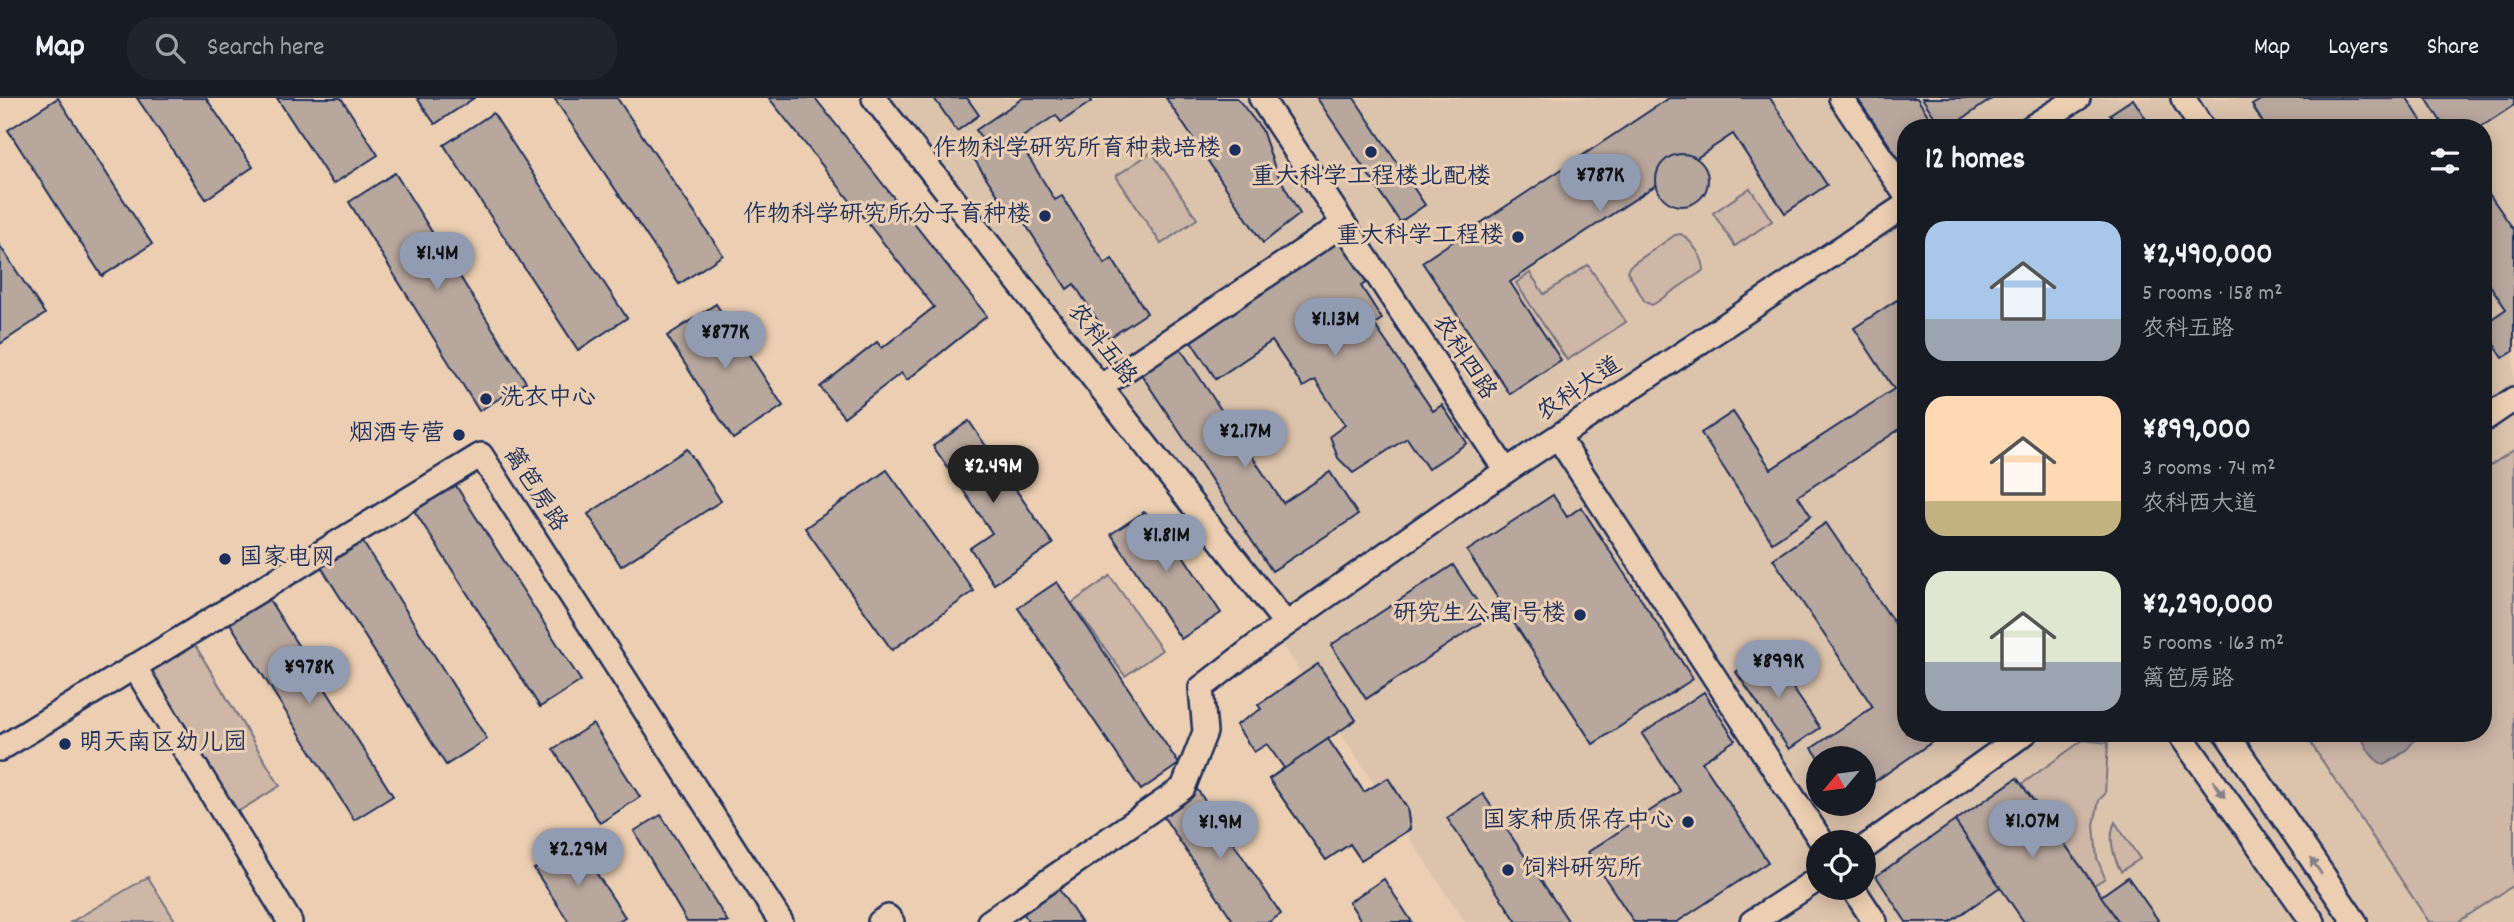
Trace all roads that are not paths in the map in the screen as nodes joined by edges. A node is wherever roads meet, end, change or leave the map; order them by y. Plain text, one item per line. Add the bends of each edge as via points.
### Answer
1 (874, 98) edge
2 (1261, 98) edge
3 (1841, 98) edge
4 (2078, 98) edge
5 (2183, 98) edge
6 (2045, 119) edge
7 (2196, 119) edge
8 (1897, 182) edge
9 (1897, 211) edge
10 (1343, 224) junction
11 (1100, 387) junction
12 (2514, 399) edge
13 (2492, 414) edge
14 (1558, 437) junction
15 (1506, 471) junction
16 (1286, 624) junction
17 (134, 666) junction
18 (2012, 742) edge
19 (2185, 742) edge
20 (2232, 742) edge
21 (0, 749) edge
22 (1814, 830) edge
23 (1876, 839) edge
24 (1806, 887) edge
25 (1861, 900) edge
26 (290, 922) edge
27 (781, 922) edge
28 (880, 922) edge
29 (892, 922) edge
30 (989, 922) edge
31 (1752, 922) edge
32 (1875, 922) edge
33 (2313, 922) edge
34 (2355, 922) edge

1 - 11 street, 农科五路
2 - 10 street, 农科四路
3 - 8 street
4 - 6 street
5 - 7 street
9 - 14 street, 农科大道
10 - 11 street
10 - 15 street, 农科四路
11 - 16 street, 农科五路
12 - 13 street
14 - 15 street, 农科大道
14 - 22 street
15 - 16 street, 农科大道
16 - 30 street, 农科大道 via 1201,688 1205,732 1183,788
17 - 21 street, 篱笆房路
17 - 26 street
17 - 27 street, 篱笆房路 via 481,454
18 - 23 street
19 -> 33 street
34 -> 20 street
24 - 31 street
25 - 32 street
28 - 29 street via 888,917

